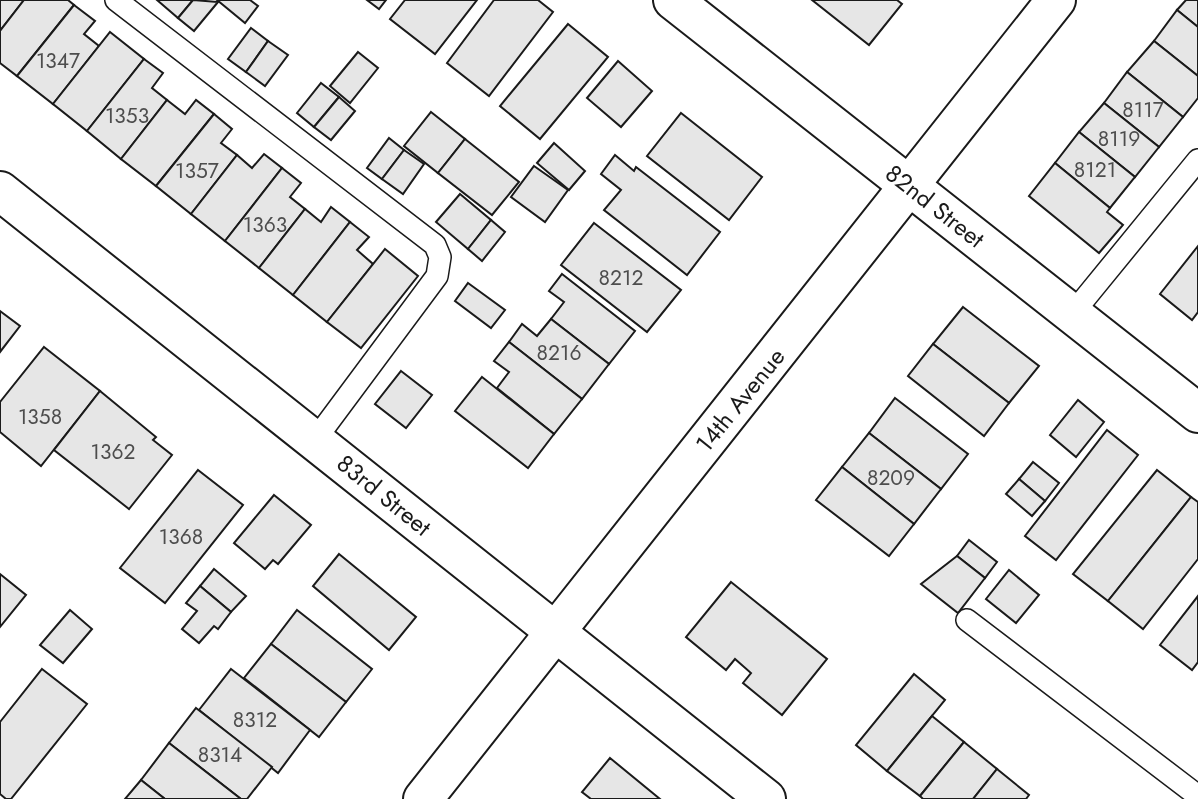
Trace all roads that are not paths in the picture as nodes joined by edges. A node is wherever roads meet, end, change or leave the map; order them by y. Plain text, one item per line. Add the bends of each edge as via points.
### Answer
1 (116, 0) edge
2 (673, 0) edge
3 (1056, 0) edge
4 (1198, 160) edge
5 (909, 187) junction
6 (0, 191) edge
7 (1073, 313) junction
8 (1198, 413) edge
9 (315, 440) junction
10 (967, 620) dead end
11 (555, 631) junction
12 (1198, 796) edge
13 (423, 799) edge
14 (766, 799) edge

1 - 9 lane via 435,245 440,257 437,276
2 - 5 street, 82nd Street
3 - 5 street, 14th Avenue
4 - 7 lane
5 - 7 street, 82nd Street
5 - 11 street, 14th Avenue
6 - 9 street, 83rd Street
7 - 8 street, 82nd Street
9 - 11 street, 83rd Street
10 - 12 lane
11 - 13 street, 14th Avenue
11 - 14 street, 83rd Street

